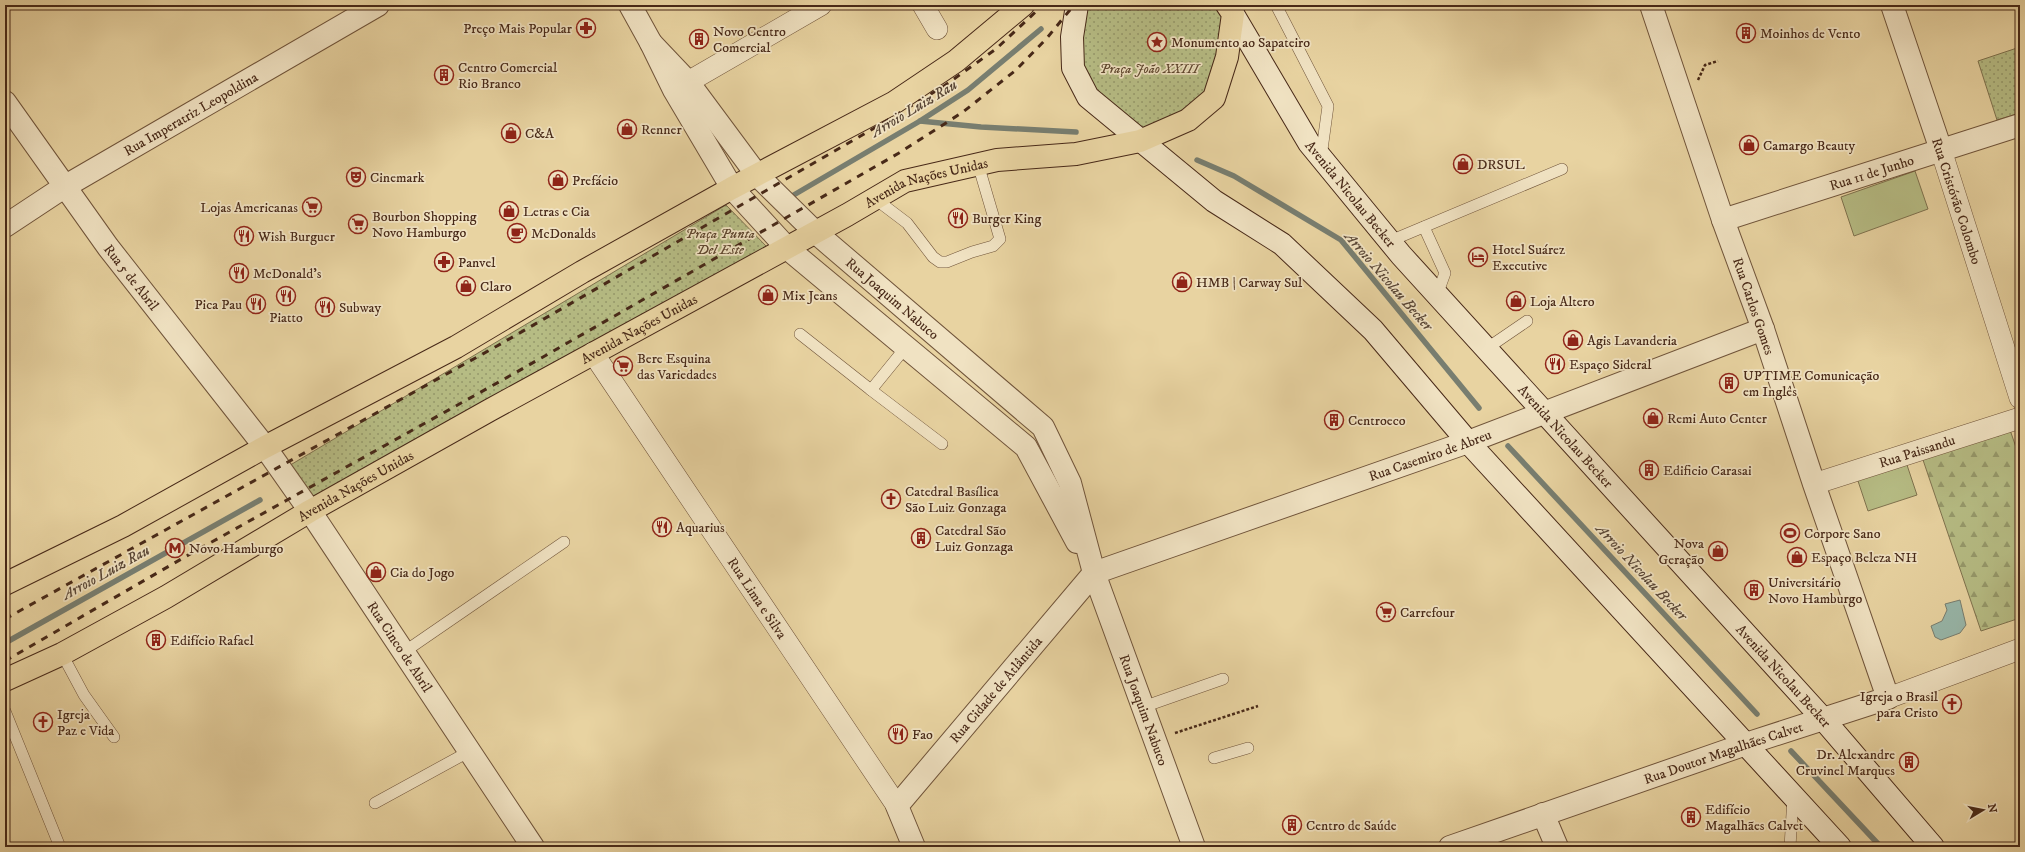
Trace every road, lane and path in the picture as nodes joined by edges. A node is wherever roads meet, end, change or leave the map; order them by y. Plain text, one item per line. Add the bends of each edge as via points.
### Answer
1 (378, 5) edge
2 (630, 5) edge
3 (821, 5) edge
4 (923, 5) edge
5 (1023, 5) edge
6 (1077, 5) edge
7 (1276, 5) edge
8 (1651, 5) edge
9 (1892, 5) edge
10 (1230, 8) edge
11 (936, 29) dead end
12 (651, 43) junction
13 (1718, 61) dead end
14 (688, 82) junction
15 (1680, 92) junction
16 (5, 102) edge
17 (2020, 125) edge
18 (1140, 141) junction
19 (1941, 150) junction
20 (1321, 158) junction
21 (978, 164) junction
22 (1562, 169) dead end
23 (757, 175) junction
24 (64, 187) junction
25 (732, 188) junction
26 (874, 198) junction
27 (1723, 220) junction
28 (5, 226) edge
29 (1424, 227) junction
30 (815, 232) junction
31 (1390, 241) junction
32 (787, 248) junction
33 (1437, 295) junction
34 (1527, 321) dead end
35 (1763, 329) junction
36 (800, 334) dead end
37 (906, 347) junction
38 (1486, 349) junction
39 (593, 353) junction
40 (871, 390) junction
41 (2020, 398) edge
42 (1542, 412) junction
43 (2020, 418) edge
44 (1468, 442) junction
45 (942, 444) dead end
46 (265, 447) junction
47 (1814, 484) junction
48 (310, 511) junction
49 (564, 542) dead end
50 (1094, 573) junction
51 (5, 584) edge
52 (2020, 649) edge
53 (404, 652) junction
54 (62, 654) junction
55 (1223, 679) dead end
56 (5, 680) edge
57 (1888, 698) junction
58 (1258, 706) dead end
59 (1143, 707) junction
60 (5, 711) edge
61 (1824, 720) junction
62 (114, 737) dead end
63 (1155, 739) junction
64 (1746, 744) junction
65 (1248, 748) dead end
66 (470, 751) junction
67 (1214, 758) dead end
68 (1794, 796) junction
69 (375, 803) dead end
70 (896, 806) junction
71 (1543, 814) junction
72 (1789, 846) edge
73 (60, 847) edge
74 (533, 847) edge
75 (914, 847) edge
76 (1194, 847) edge
77 (1450, 847) edge
78 (1557, 847) edge
79 (1840, 847) edge
80 (1933, 847) edge

1 - 24 street, Rua Imperatriz Leopoldina
2 - 12 street, Rua Joaquim Nabuco
3 - 14 street
4 - 11 street
5 - 23 main road via 956,61 895,102
6 - 18 street via 1072,37 1073,68 1088,97
7 - 20 lane via 1328,106
8 - 15 street, Rua Carlos Gomes
9 - 19 street, Rua Cristóvão Colombo
10 - 18 main road, Avenida Nações Unidas via 1227,57 1214,98 1188,120
10 - 20 street, Avenida Nicolau Becker via 1309,143
12 - 14 street, Rua Joaquim Nabuco
12 - 25 street, Rua Joaquim Nabuco via 674,90
13 - 15 path via 1705,65 1695,87
14 - 23 street, Rua Joaquim Nabuco
15 - 27 street, Rua Carlos Gomes
16 - 24 street, Rua 5 de Abril
17 - 19 street, Rua 11 de Junho
18 - 21 main road, Avenida Nações Unidas via 1076,154 997,160
18 - 44 street via 1214,201 1282,244 1372,330
19 - 27 street, Rua 11 de Junho
19 - 41 street, Rua Cristóvão Colombo
20 - 31 street, Avenida Nicolau Becker
21 - 26 main road, Avenida Nações Unidas via 904,181
21 - 26 lane via 1000,239 993,246 947,262 940,262 933,257 907,222
22 - 29 lane
23 - 25 main road
23 - 30 street, Rua Joaquim Nabuco
24 - 28 street, Rua Imperatriz Leopoldina
24 - 46 street, Rua 5 de Abril
25 - 32 street, Rua Joaquim Nabuco
25 - 46 main road via 582,272 456,348
26 - 30 main road, Avenida Nações Unidas
27 - 35 street, Rua Carlos Gomes
29 - 31 lane
29 - 33 lane via 1446,273
30 - 32 main road, Avenida Nações Unidas
30 - 50 street, Rua Joaquim Nabuco via 1043,427 1070,483
31 - 33 street, Avenida Nicolau Becker
32 - 37 street, Rua Joaquim Nabuco
32 - 39 main road, Avenida Nações Unidas
33 - 38 street, Avenida Nicolau Becker
34 - 38 lane
35 - 42 street, Rua Casemiro de Abreu
35 - 47 street, Rua Carlos Gomes
36 - 40 lane
37 - 40 lane
37 - 50 street, Rua Joaquim Nabuco via 1026,448
38 - 42 street, Avenida Nicolau Becker
39 - 48 main road, Avenida Nações Unidas
39 - 70 street, Rua Lima e Silva
40 - 45 lane
42 - 44 street, Rua Casemiro de Abreu
42 - 61 street, Avenida Nicolau Becker
43 - 47 street, Rua Paissandu
44 - 50 street, Rua Casemiro de Abreu
44 - 64 street
46 - 48 street, Rua Cinco de Abril
46 - 51 main road via 123,526
47 - 57 street, Rua Carlos Gomes
48 - 53 street, Rua Cinco de Abril
48 - 54 main road, Avenida Nações Unidas via 166,597
49 - 53 lane
50 - 59 street, Rua Joaquim Nabuco
50 - 70 street, Rua Cidade de Atlântida
52 - 57 street, Rua Doutor Magalhães Calvet
53 - 66 street, Rua Cinco de Abril
54 - 56 main road, Avenida Nações Unidas
54 - 62 lane via 84,695
55 - 59 lane
57 - 61 street, Rua Doutor Magalhães Calvet
58 - 63 path
59 - 63 street, Rua Joaquim Nabuco
60 - 73 lane
61 - 64 street, Rua Doutor Magalhães Calvet
61 - 80 street, Avenida Nicolau Becker
63 - 76 street, Rua Joaquim Nabuco
64 - 68 street
64 - 71 street, Rua Doutor Magalhães Calvet
65 - 67 lane
66 - 69 lane
66 - 74 street, Rua Cinco de Abril
68 - 72 lane
68 - 79 street
70 - 75 street, Rua Lima e Silva
71 - 77 street, Rua Doutor Magalhães Calvet
71 - 78 street

